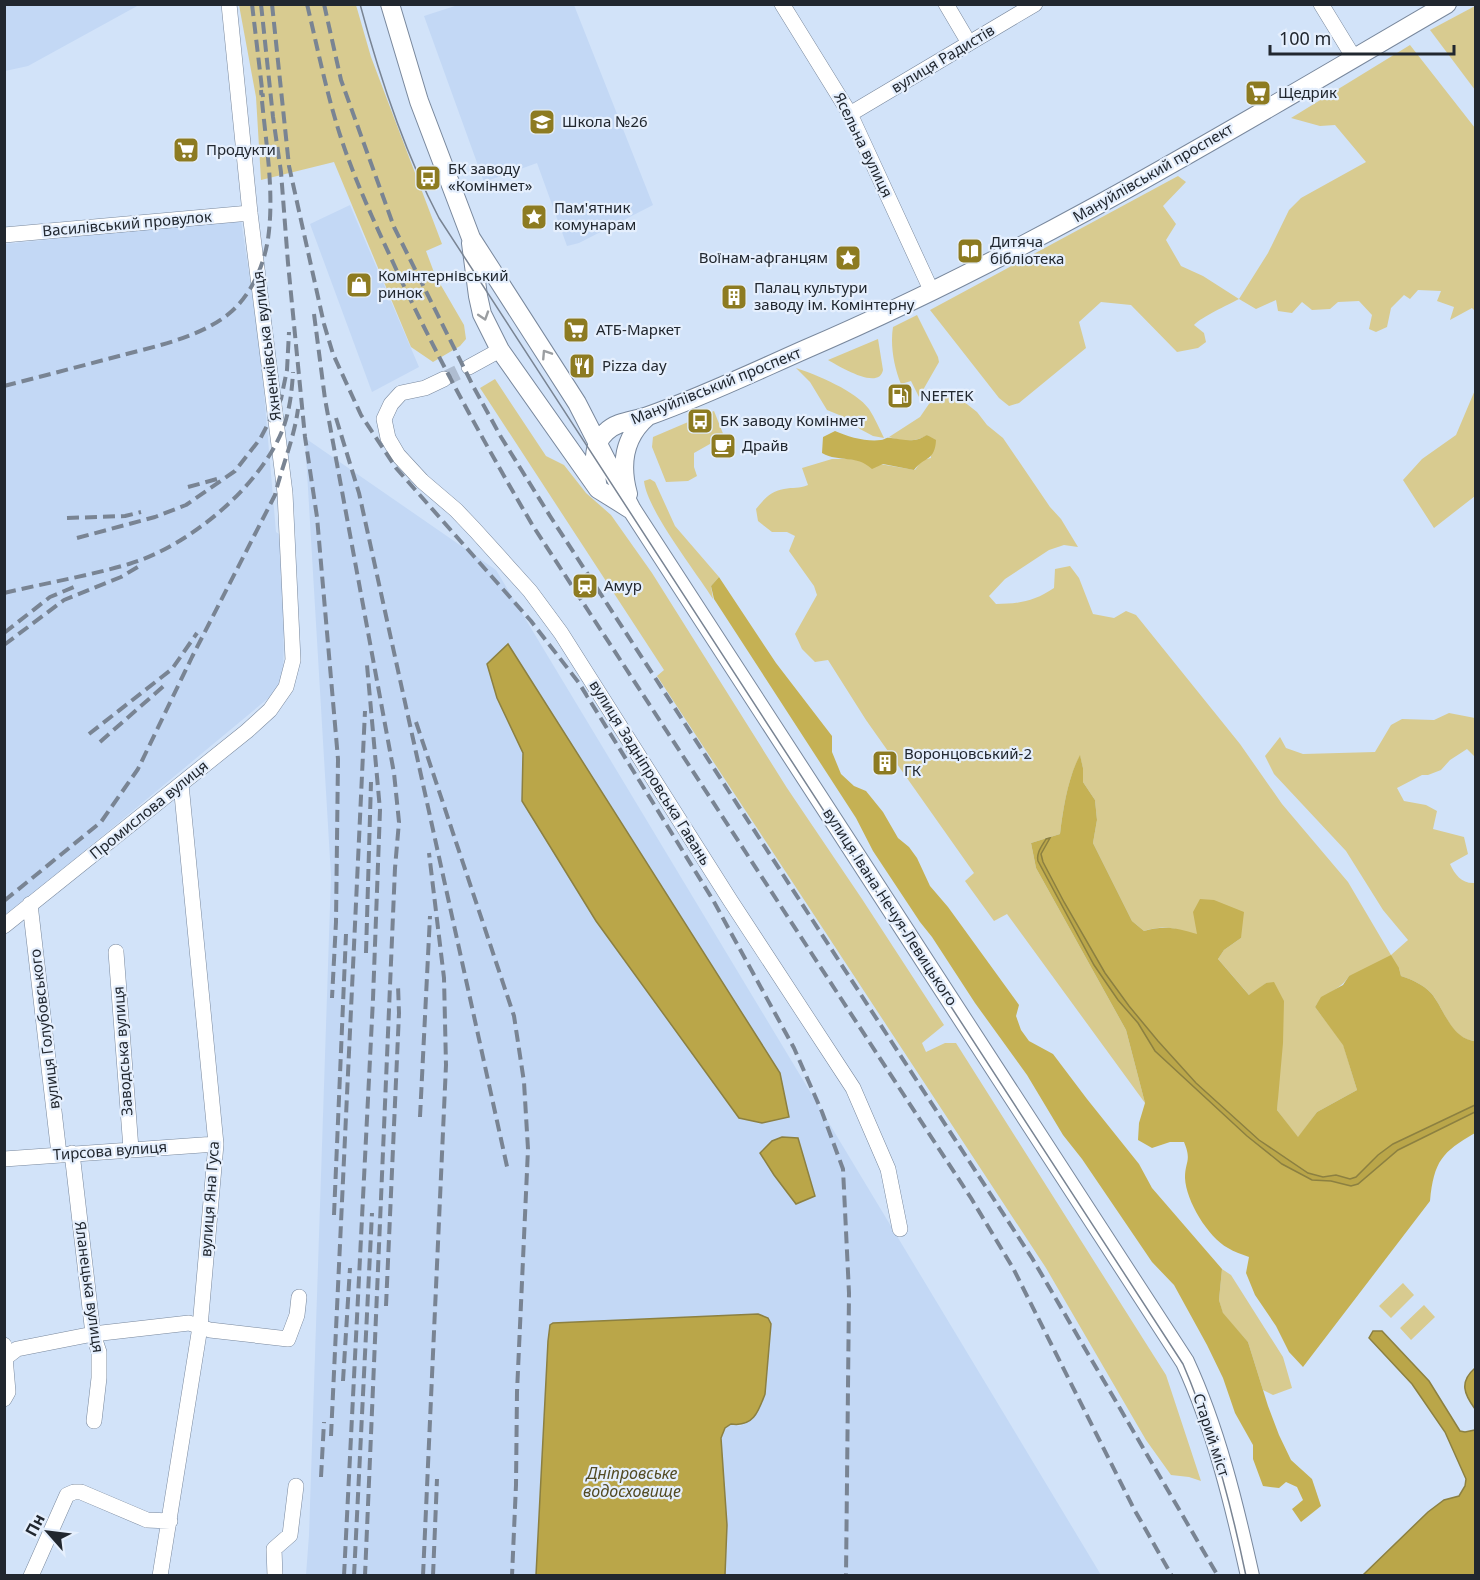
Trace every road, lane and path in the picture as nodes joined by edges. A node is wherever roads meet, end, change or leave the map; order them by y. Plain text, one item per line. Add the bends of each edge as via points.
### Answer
1 (229, 4) edge
2 (390, 4) edge
3 (782, 4) edge
4 (946, 4) edge
5 (1035, 4) edge
6 (1321, 4) edge
7 (1447, 4) edge
8 (969, 43) junction
9 (1354, 58) junction
10 (850, 114) junction
11 (250, 213) junction
12 (4, 234) edge
13 (471, 238) junction
14 (932, 292) junction
15 (500, 350) junction
16 (469, 367) tunnel mouth
17 (444, 379) tunnel mouth
18 (577, 404) junction
19 (642, 421) junction
20 (618, 424) junction
21 (554, 428) junction
22 (597, 445) junction
23 (598, 489) junction
24 (632, 510) junction
25 (286, 687) joint
26 (181, 784) junction
27 (30, 904) junction
28 (4, 926) edge
29 (116, 952) dead end
30 (216, 1144) junction
31 (131, 1149) junction
32 (66, 1154) junction
33 (4, 1159) edge
34 (900, 1229) dead end
35 (299, 1297) dead end
36 (1149, 1304) joint
37 (200, 1327) junction
38 (93, 1334) junction
39 (5, 1354) edge
40 (4, 1400) edge
41 (94, 1421) dead end
42 (296, 1486) dead end
43 (170, 1521) junction
44 (31, 1575) edge
45 (160, 1575) edge
46 (275, 1575) edge
47 (1250, 1575) edge

1 - 11 street, Яхненківська вулиця
2 - 13 main road, вулиця Івана Нечуя-Левицького via 419,101
3 - 10 street, Ясельна вулиця
4 - 8 street
5 - 8 street, вулиця Радистів
6 - 9 street
7 - 9 main road, Мануйлівський проспект
8 - 10 street, вулиця Радистів
9 - 14 main road, Мануйлівський проспект via 1047,233
10 - 14 street, Ясельна вулиця
11 - 12 street, Василівський провулок
11 - 25 street, Яхненківська вулиця via 285,493 293,660
13 -> 15 main road, вулиця Івана Нечуя-Левицького via 482,314
18 -> 13 main road, вулиця Івана Нечуя-Левицького
14 - 19 main road, Мануйлівський проспект
15 - 16 street
15 - 21 main road, вулиця Івана Нечуя-Левицького
17 - 34 street, вулиця Задніпровська Гавань via 401,393 384,419 388,438 412,471 483,538 561,633 853,1088 888,1169
18 - 20 main road via 594,416
18 - 22 main road, вулиця Івана Нечуя-Левицького
19 - 20 main road, Мануйлівський проспект
19 - 22 main road via 617,439
19 - 24 main road via 628,439 625,454 624,471
20 - 22 main road via 606,431
21 - 22 main road
21 - 23 main road, вулиця Івана Нечуя-Левицького
22 - 23 main road via 594,458
22 - 24 main road, вулиця Івана Нечуя-Левицького
23 - 24 main road, вулиця Івана Нечуя-Левицького
24 - 36 main road, вулиця Івана Нечуя-Левицького
25 - 26 street, Промислова вулиця via 270,710
26 - 27 street, Промислова вулиця
26 - 30 street, вулиця Яна Гуса
27 - 28 street, Промислова вулиця
27 - 32 street, вулиця Голубовського
29 - 31 street, Заводська вулиця
30 - 31 street, Тирсова вулиця
30 - 37 street, вулиця Яна Гуса
31 - 32 street, Тирсова вулиця
32 - 33 street, Тирсова вулиця
32 - 38 street, Яланецька вулиця
35 - 37 street via 288,1339
36 - 47 main road, Старий міст via 1185,1362 1202,1405
37 - 38 street via 189,1323
37 - 43 street, вулиця Яна Гуса
38 - 39 street
38 - 41 street, Яланецька вулиця via 99,1353
39 - 40 street via 8,1392
42 - 46 street via 290,1535 274,1549
43 - 44 street via 147,1520 81,1492 70,1493
43 - 45 street, вулиця Яна Гуса

